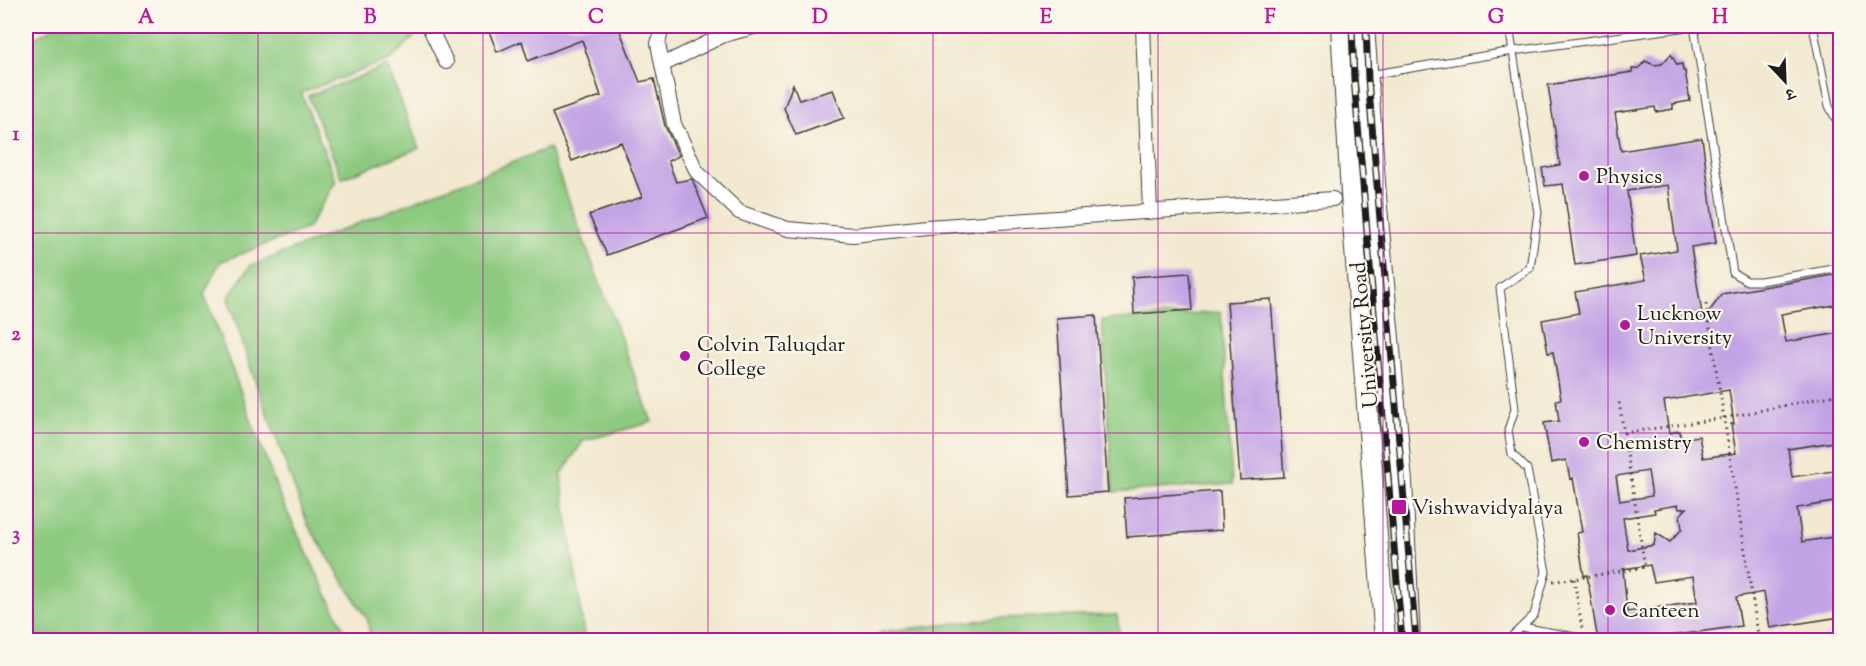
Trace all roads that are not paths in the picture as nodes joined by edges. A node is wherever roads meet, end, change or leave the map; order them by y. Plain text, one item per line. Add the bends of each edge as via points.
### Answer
1 (429, 26) edge
2 (662, 26) edge
3 (757, 26) edge
4 (1143, 26) edge
5 (1341, 26) edge
6 (1364, 26) edge
7 (1509, 26) edge
8 (1695, 26) edge
9 (1813, 26) edge
10 (1513, 51) junction
11 (446, 62) dead end
12 (662, 65) junction
13 (1366, 75) junction
14 (1840, 127) edge
15 (1342, 199) junction
16 (1150, 212) junction
17 (1840, 268) edge
18 (1522, 627) junction
19 (1840, 636) edge
20 (1385, 640) edge
21 (1410, 640) edge
22 (1508, 640) edge
23 (1587, 640) edge
24 (1816, 640) edge

1 - 11 street
2 - 12 street via 658,44
3 - 12 street via 724,35
4 - 16 street
5 - 15 main road, University Road
6 - 13 main road, University Road
7 - 10 lane
8 - 10 lane
8 - 17 lane via 1733,273 1747,281 1760,281
9 - 14 lane via 1829,106
10 - 13 lane
10 - 18 lane via 1538,213 1530,268 1500,288 1515,410 1508,430 1512,454 1527,469 1546,572 1534,615
12 - 16 street via 674,124 697,172 739,212 788,229 853,235
13 - 21 main road, University Road via 1402,482
15 - 16 street
15 - 20 main road, University Road
18 - 22 lane
18 - 23 lane
19 - 24 lane

